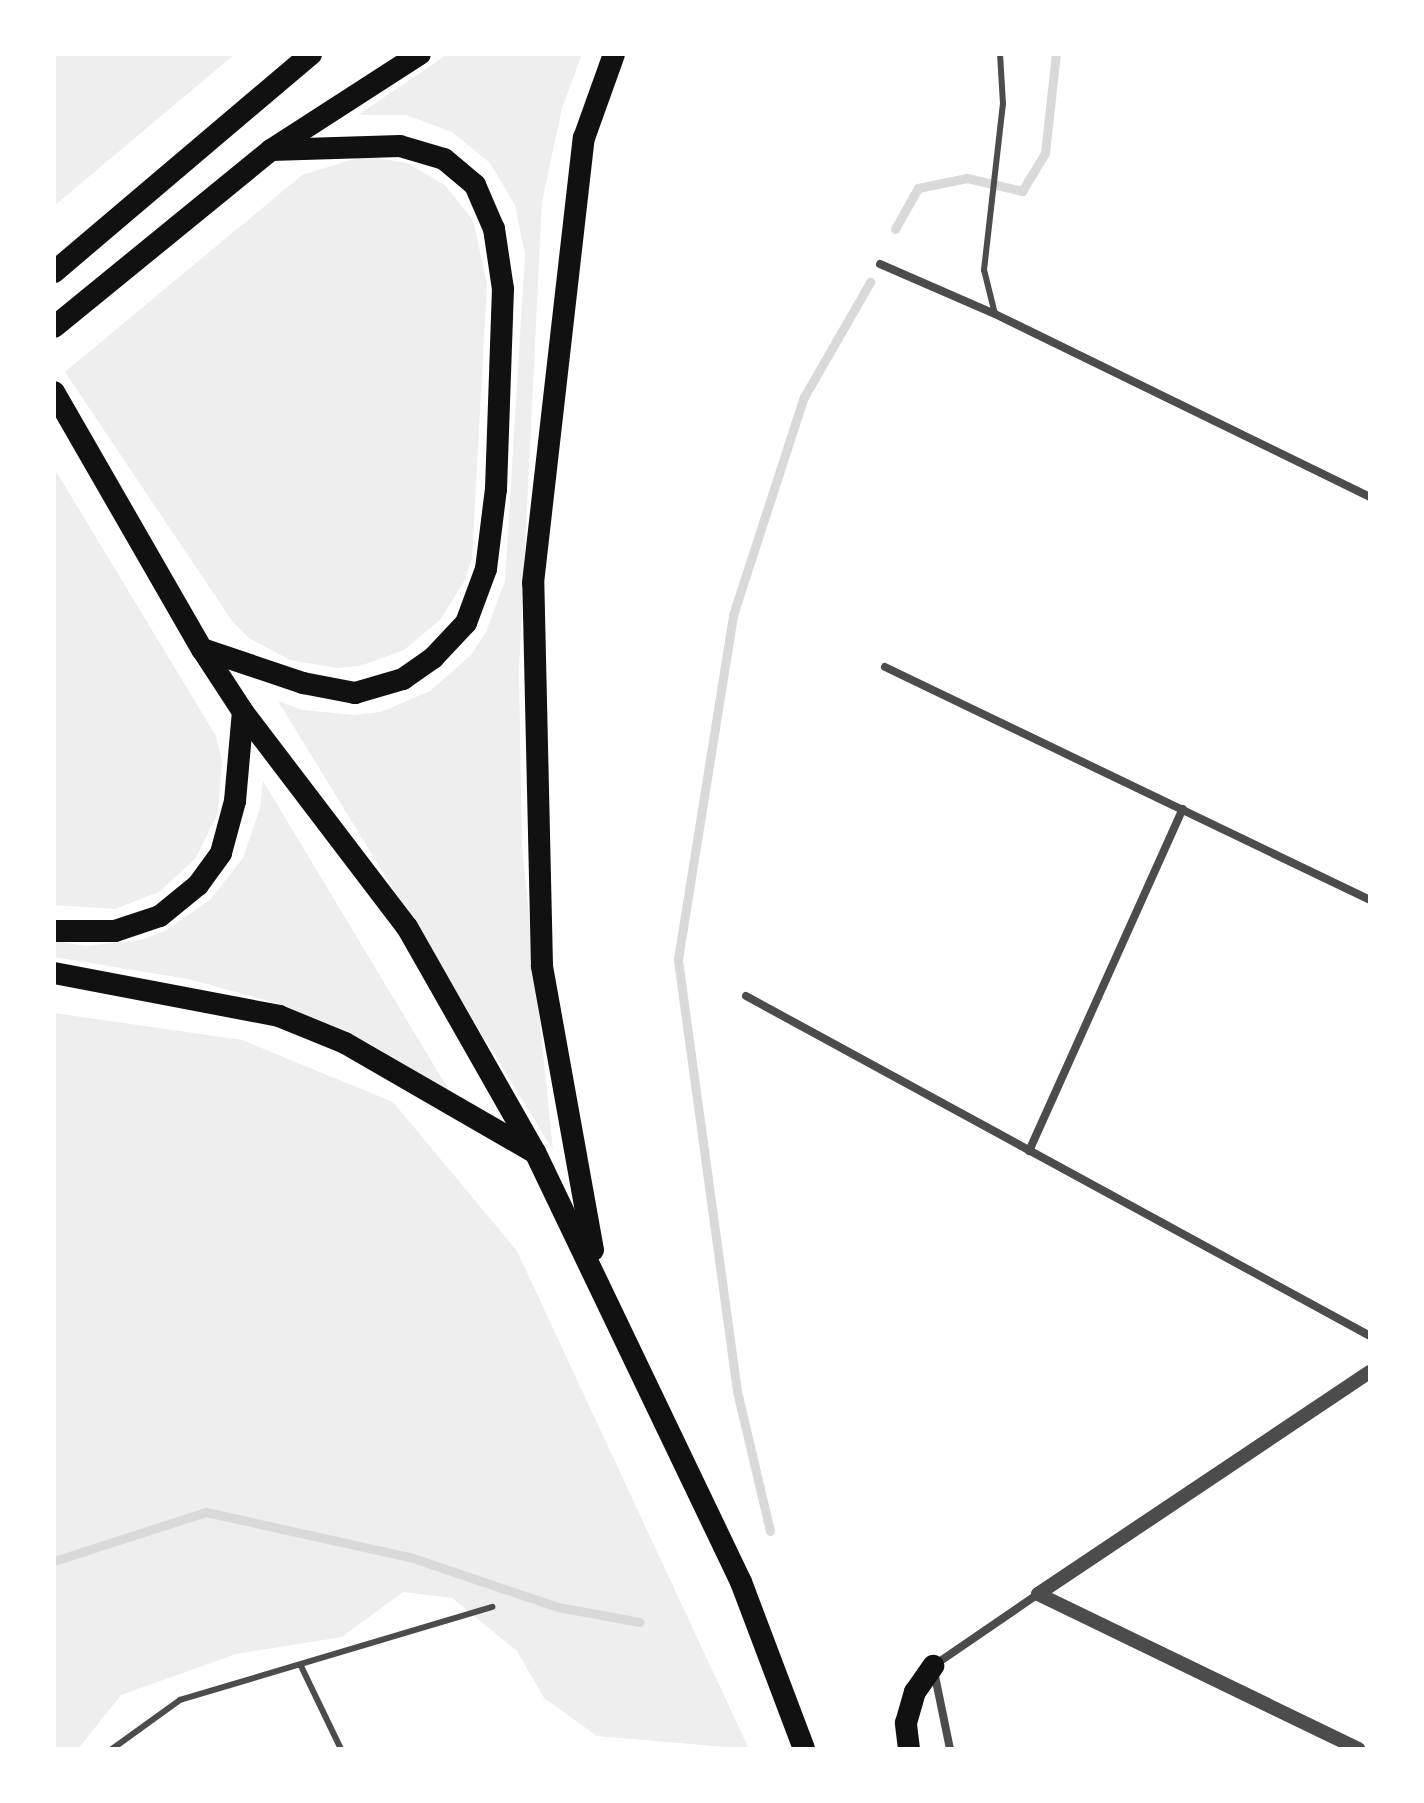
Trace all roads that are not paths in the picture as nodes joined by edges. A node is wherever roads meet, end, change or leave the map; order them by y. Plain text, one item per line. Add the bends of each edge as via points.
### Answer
1 (311, 54) edge
2 (420, 54) edge
3 (614, 54) edge
4 (1000, 54) edge
5 (271, 150) junction
6 (880, 264) dead end
7 (54, 272) edge
8 (995, 314) junction
9 (54, 327) edge
10 (54, 392) edge
11 (1370, 497) edge
12 (202, 649) junction
13 (885, 667) dead end
14 (243, 712) junction
15 (1183, 809) junction
16 (1370, 900) edge
17 (54, 931) edge
18 (54, 973) edge
19 (746, 996) dead end
20 (1029, 1151) junction
21 (535, 1152) junction
22 (597, 1275) junction
23 (1370, 1336) edge
24 (1370, 1372) edge
25 (1038, 1594) junction
26 (492, 1607) dead end
27 (301, 1666) junction
28 (933, 1666) junction
29 (112, 1749) edge
30 (341, 1749) edge
31 (804, 1749) edge
32 (909, 1749) edge
33 (950, 1749) edge
34 (1359, 1749) edge

1 - 7 highway
2 - 5 highway
3 - 22 highway via 584,138 533,583 542,966
4 - 8 lane via 1003,104 984,270
5 - 9 highway
5 - 12 highway via 400,146 444,159 475,185 494,229 503,289 496,489 486,569 466,623 433,658 403,679 355,693 303,683
6 - 8 street
8 - 11 street
10 - 12 highway
12 - 14 highway
13 - 15 street
14 - 17 highway via 235,801 221,853 198,885 160,916 130,926
14 - 21 highway via 407,927
15 - 16 street
15 - 20 street
18 - 21 highway via 279,1016 345,1043
19 - 20 street
20 - 23 street
21 - 22 highway
22 - 31 highway via 741,1582
24 - 25 street
25 - 28 street
25 - 34 street
26 - 27 lane
27 - 29 lane via 180,1700
27 - 30 lane
28 - 32 highway via 915,1692 906,1723
28 - 33 street

